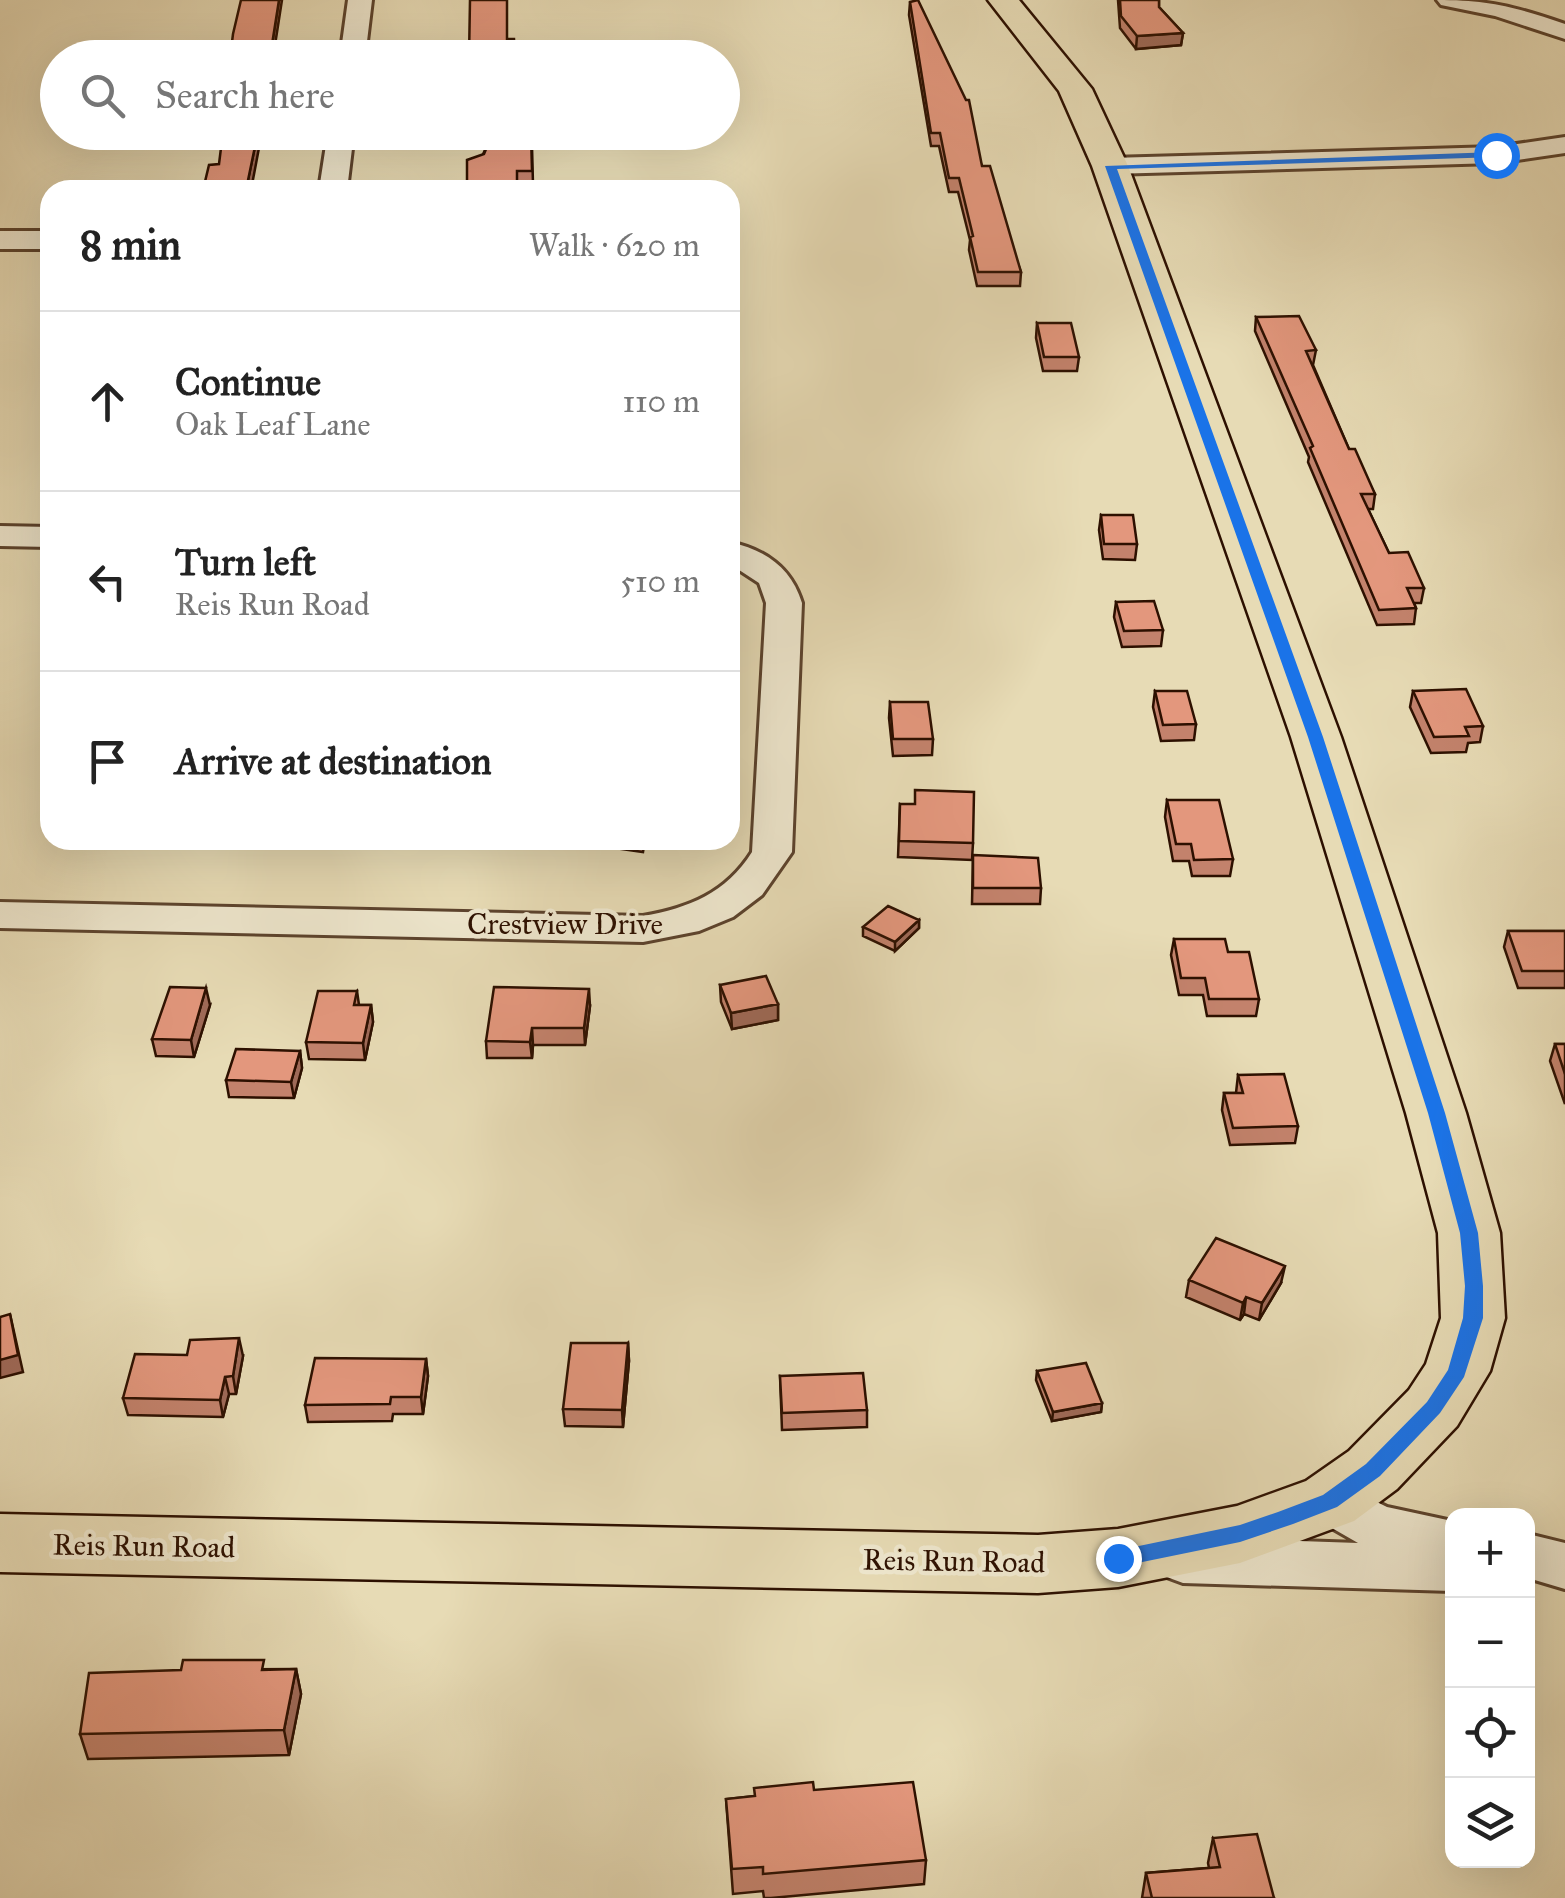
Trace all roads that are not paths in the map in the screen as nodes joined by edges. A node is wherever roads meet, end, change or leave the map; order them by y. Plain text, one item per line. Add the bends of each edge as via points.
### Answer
1 (360, 0) edge
2 (1003, 0) edge
3 (1449, 0) edge
4 (1565, 32) edge
5 (354, 40) edge
6 (1565, 145) edge
7 (339, 150) edge
8 (1110, 166) junction
9 (334, 180) edge
10 (0, 240) edge
11 (40, 240) edge
12 (0, 536) edge
13 (40, 536) edge
14 (740, 557) edge
15 (0, 915) edge
16 (1330, 1501) junction
17 (1445, 1541) edge
18 (0, 1543) edge
19 (1118, 1558) junction
20 (1535, 1558) edge
21 (1445, 1568) edge
22 (1565, 1569) edge
23 (1535, 1571) edge

1 - 5 street
2 - 8 main road, Reis Run Road via 1075,90
3 - 4 street
6 - 8 street via 1496,155
7 - 9 street
8 - 16 main road, Reis Run Road via 1316,737 1469,1233 1473,1318 1457,1371 1405,1440
10 - 11 street
12 - 13 street
14 - 15 street, Crestview Drive via 765,568 780,584 784,602 772,852 758,879 726,905 642,929
16 - 17 street via 1375,1526
16 - 19 main road, Reis Run Road via 1240,1534
18 - 19 main road, Reis Run Road via 1018,1563
19 - 21 street
20 - 22 street
22 - 23 street

